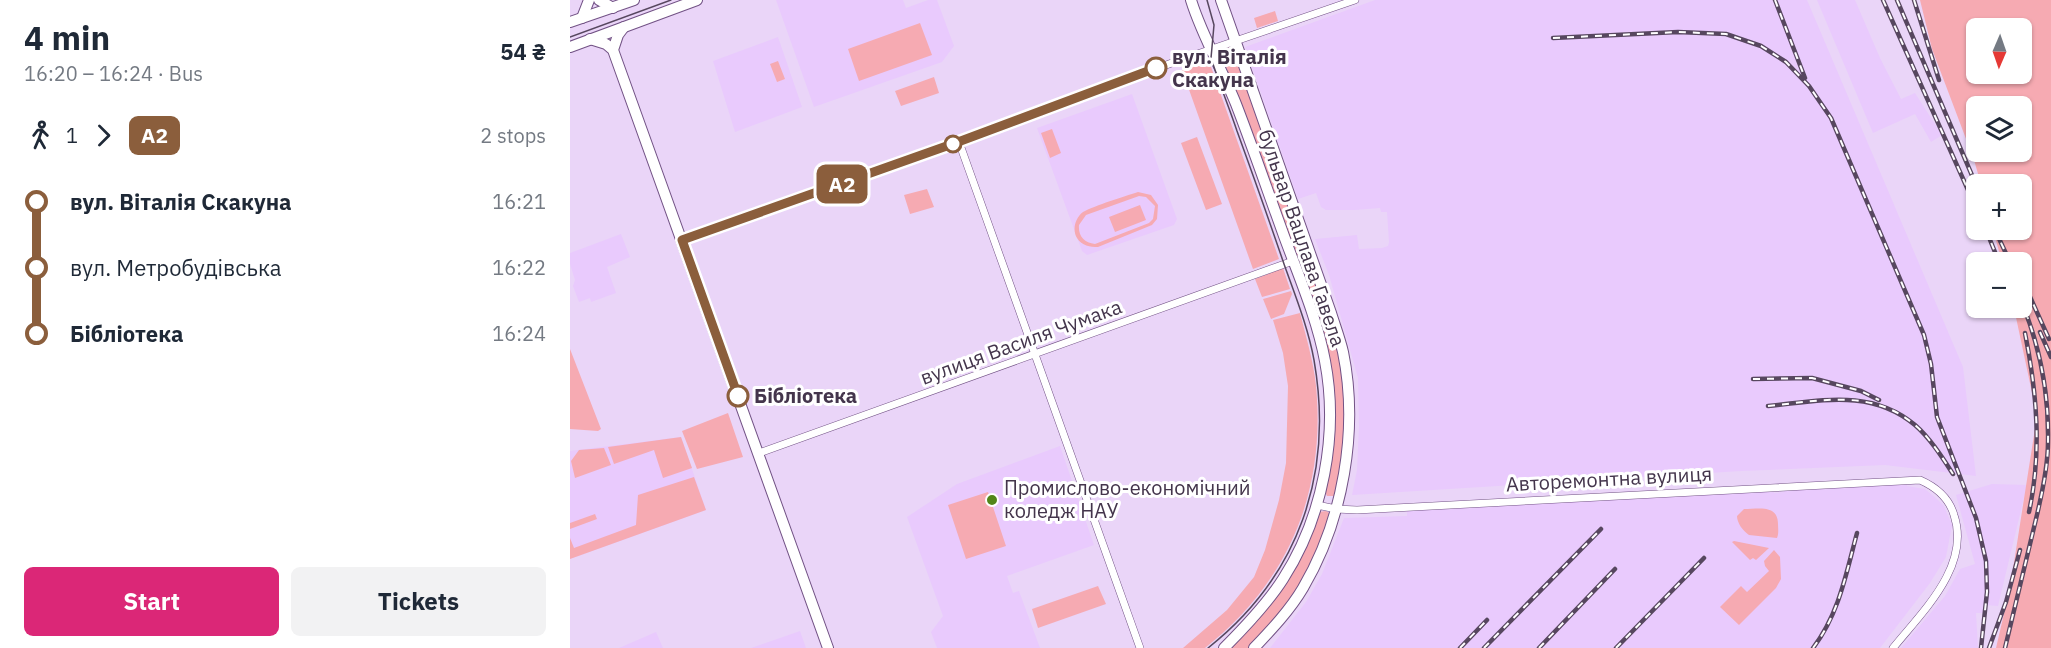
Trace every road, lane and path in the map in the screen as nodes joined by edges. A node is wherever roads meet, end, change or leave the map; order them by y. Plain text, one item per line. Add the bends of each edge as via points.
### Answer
1 (590, 0) edge
2 (599, 0) edge
3 (634, 0) edge
4 (697, 0) edge
5 (1223, 0) edge
6 (1355, 0) edge
7 (1192, 3) edge
8 (613, 8) junction
9 (582, 18) junction
10 (570, 22) edge
11 (624, 27) junction
12 (590, 39) junction
13 (1236, 41) junction
14 (570, 46) edge
15 (1211, 49) junction
16 (613, 50) junction
17 (959, 142) junction
18 (682, 240) junction
19 (1293, 261) junction
20 (1035, 355) junction
21 (759, 453) junction
22 (1317, 505) junction
23 (1336, 509) junction
24 (828, 648) edge
25 (1140, 648) edge
26 (1224, 648) edge
27 (1254, 648) edge
28 (1893, 648) edge

1 - 9 main road
2 - 8 main road
3 - 8 main road
4 - 11 main road
5 - 13 main road, бульвар Вацлава Гавела
6 - 13 street
7 - 15 main road, бульвар Вацлава Гавела
8 - 9 main road
9 - 10 main road
11 - 12 main road
11 - 16 main road
12 - 14 main road
12 - 16 main road
13 - 15 street
13 - 23 main road, бульвар Вацлава Гавела via 1343,353 1349,427
15 - 17 street
15 - 19 main road, бульвар Вацлава Гавела via 1236,105
16 - 18 main road
17 - 18 street
17 - 20 street
18 - 21 main road
19 - 20 street, вулиця Василя Чумака
19 - 22 main road, бульвар Вацлава Гавела via 1325,360 1330,394 1327,453
20 - 21 street, вулиця Василя Чумака
20 - 25 street
21 - 24 main road
22 - 23 street, Авторемонтна вулиця
22 - 26 main road, бульвар Вацлава Гавела via 1301,547 1282,581
23 - 27 main road, бульвар Вацлава Гавела via 1303,588
23 - 28 street, Авторемонтна вулиця via 1920,480 1945,498 1959,538 1954,563 1944,582

